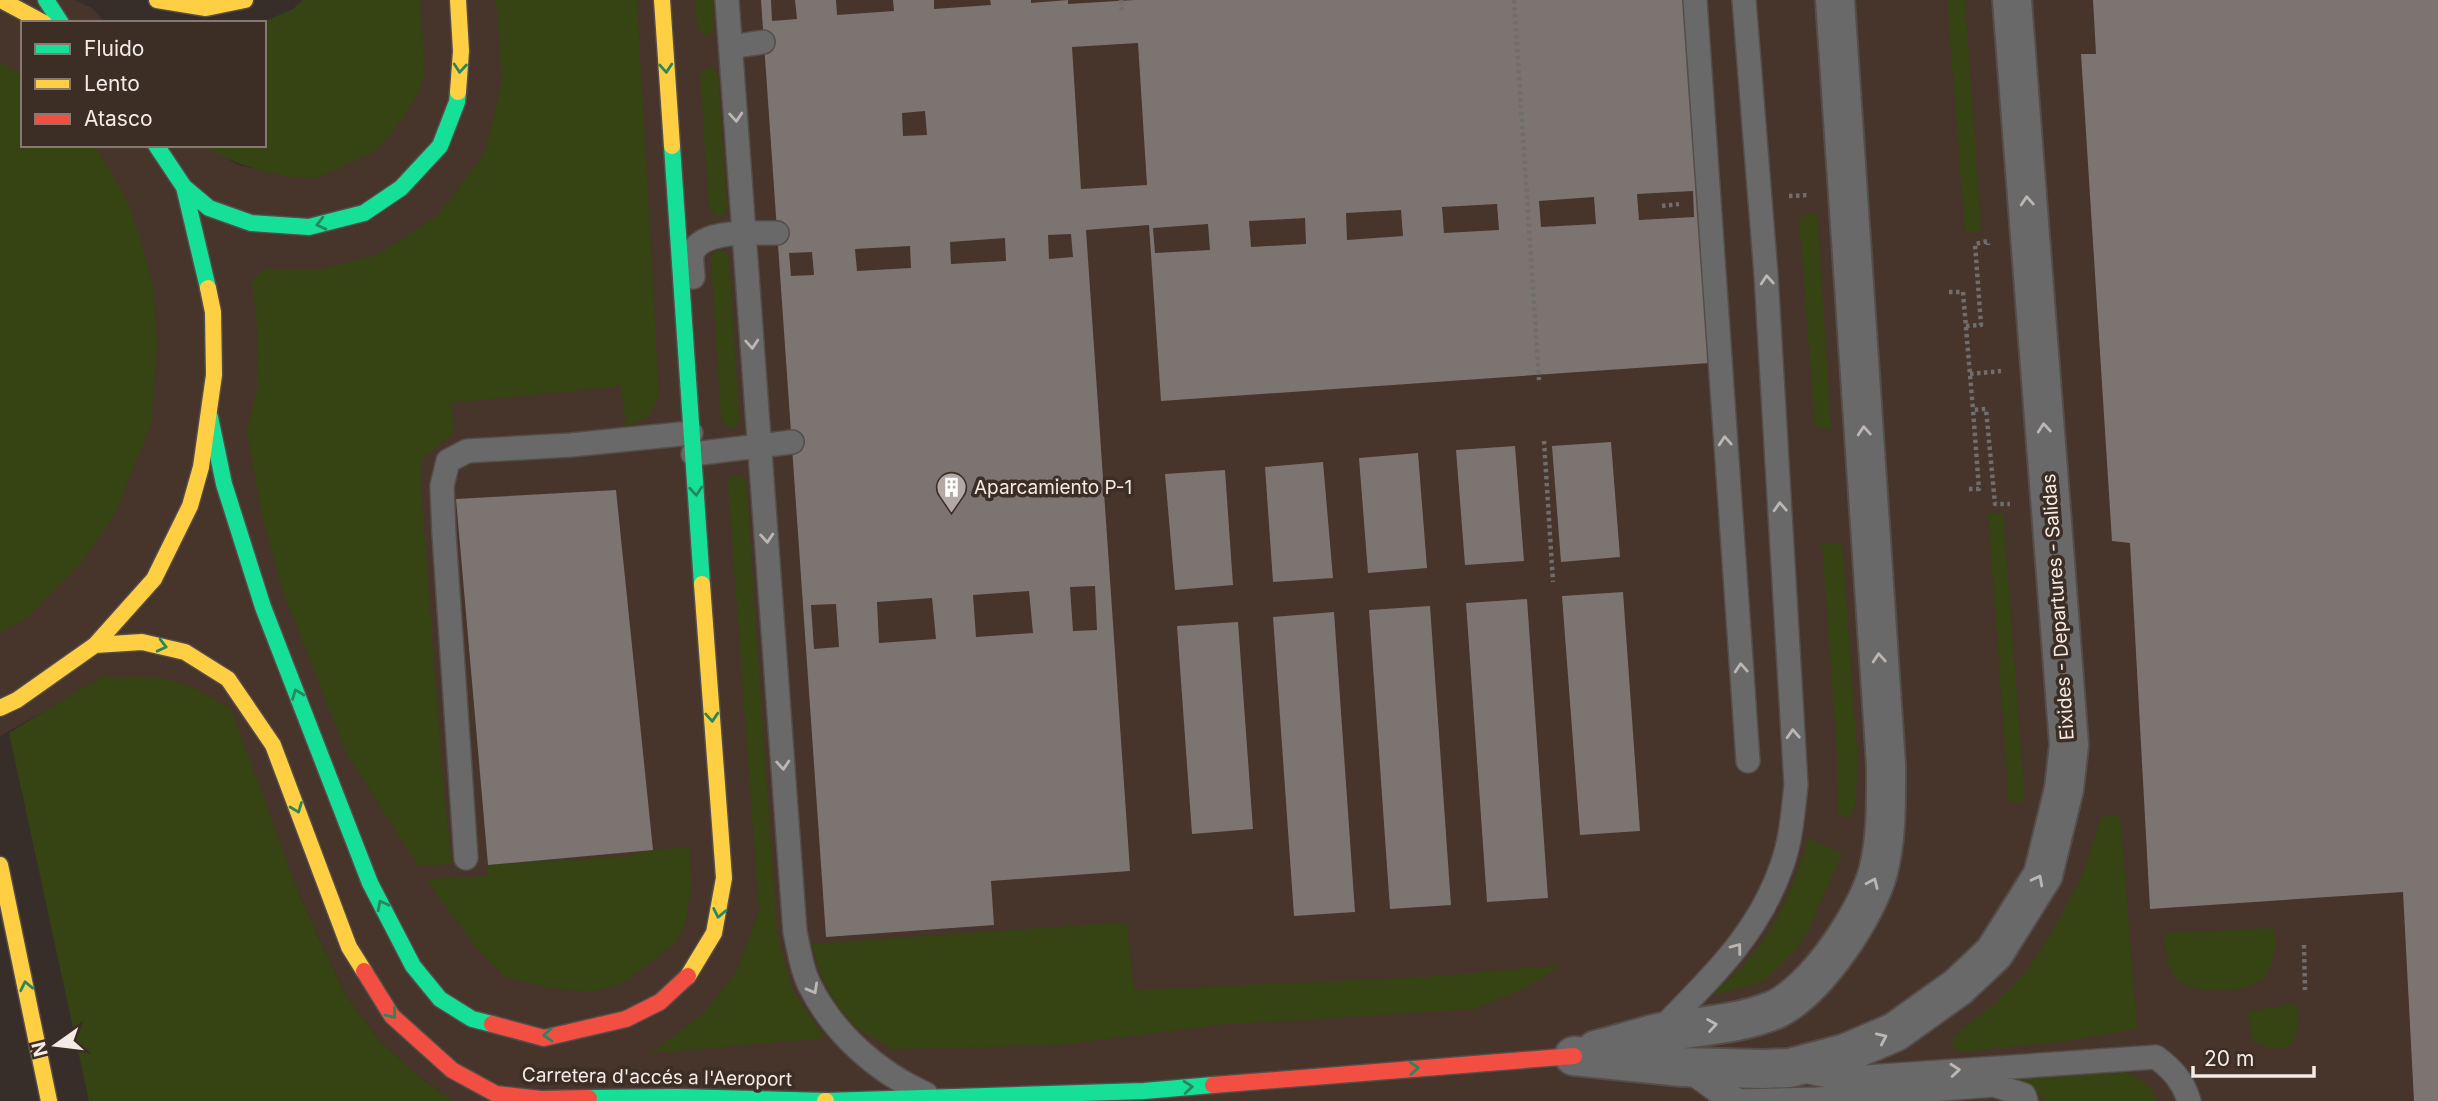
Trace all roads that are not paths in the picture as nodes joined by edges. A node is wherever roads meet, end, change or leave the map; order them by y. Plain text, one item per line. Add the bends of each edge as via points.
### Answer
1 (1, 0) edge
2 (46, 0) edge
3 (157, 0) edge
4 (245, 0) edge
5 (458, 0) edge
6 (662, 0) edge
7 (727, 0) edge
8 (1695, 0) edge
9 (1744, 0) edge
10 (1835, 0) edge
11 (2012, 0) edge
12 (41, 21) edge
13 (60, 21) edge
14 (764, 42) dead end
15 (731, 47) junction
16 (157, 147) edge
17 (184, 187) junction
18 (777, 233) dead end
19 (744, 235) junction
20 (687, 383) junction
21 (210, 417) junction
22 (792, 442) dead end
23 (692, 444) junction
24 (760, 446) junction
25 (95, 645) junction
26 (0, 708) edge
27 (1748, 761) dead end
28 (466, 858) dead end
29 (0, 865) edge
30 (1657, 1034) junction
31 (1574, 1056) junction
32 (1682, 1067) junction
33 (1790, 1068) junction
34 (1144, 1091) junction
35 (935, 1098) junction
36 (49, 1101) edge
37 (825, 1101) edge
38 (1076, 1101) edge
39 (2026, 1101) edge
40 (2189, 1101) edge

1 - 12 main road
2 - 13 main road
3 - 4 main road via 206,8
5 -> 17 main road via 457,102 440,146 401,188 363,213 309,227 251,223 209,208
6 -> 20 main road
7 - 15 lane
27 -> 8 lane
30 -> 9 lane via 1723,966 1757,920 1783,864 1796,785 1766,275
30 -> 10 street via 1728,1022 1773,1010 1796,997 1822,971 1862,908 1877,874 1886,823 1886,765
33 -> 11 street, Eixides - Departures - Salidas via 1846,1053 1895,1032 1941,1002 1994,953 2043,875 2064,789 2069,745
14 - 15 lane
15 -> 19 lane
16 - 17 main road
17 - 21 main road via 213,312 215,375
18 - 19 lane
19 - 20 lane via 702,240 692,254
19 -> 24 lane
20 - 23 main road
23 -> 21 main road via 724,878 715,933 686,979 660,1002 626,1019 544,1038 472,1019 440,999 413,966 370,883 264,607 224,484
21 - 25 main road via 190,506 154,579
22 - 24 lane
23 - 24 lane
23 - 28 lane via 467,451 447,461 442,486 444,534
24 -> 35 lane via 800,958 825,1009 864,1055
25 - 26 main road
25 -> 37 main road, Carretera d'accés a l'Aeroport via 142,642 185,652 228,679 273,745 349,947 392,1016 452,1070 496,1094 541,1099
36 -> 29 main road
30 - 31 street
31 - 32 street, Eixides - Departures - Salidas
34 -> 31 main road, Carretera d'accés a l'Aeroport
32 - 33 street, Eixides - Departures - Salidas
32 - 39 lane via 1720,1093 1741,1101 1994,1085 2024,1095
33 -> 40 lane via 1866,1077 2156,1057 2184,1084
34 - 35 main road, Carretera d'accés a l'Aeroport
34 - 38 street
35 - 37 main road, Carretera d'accés a l'Aeroport

